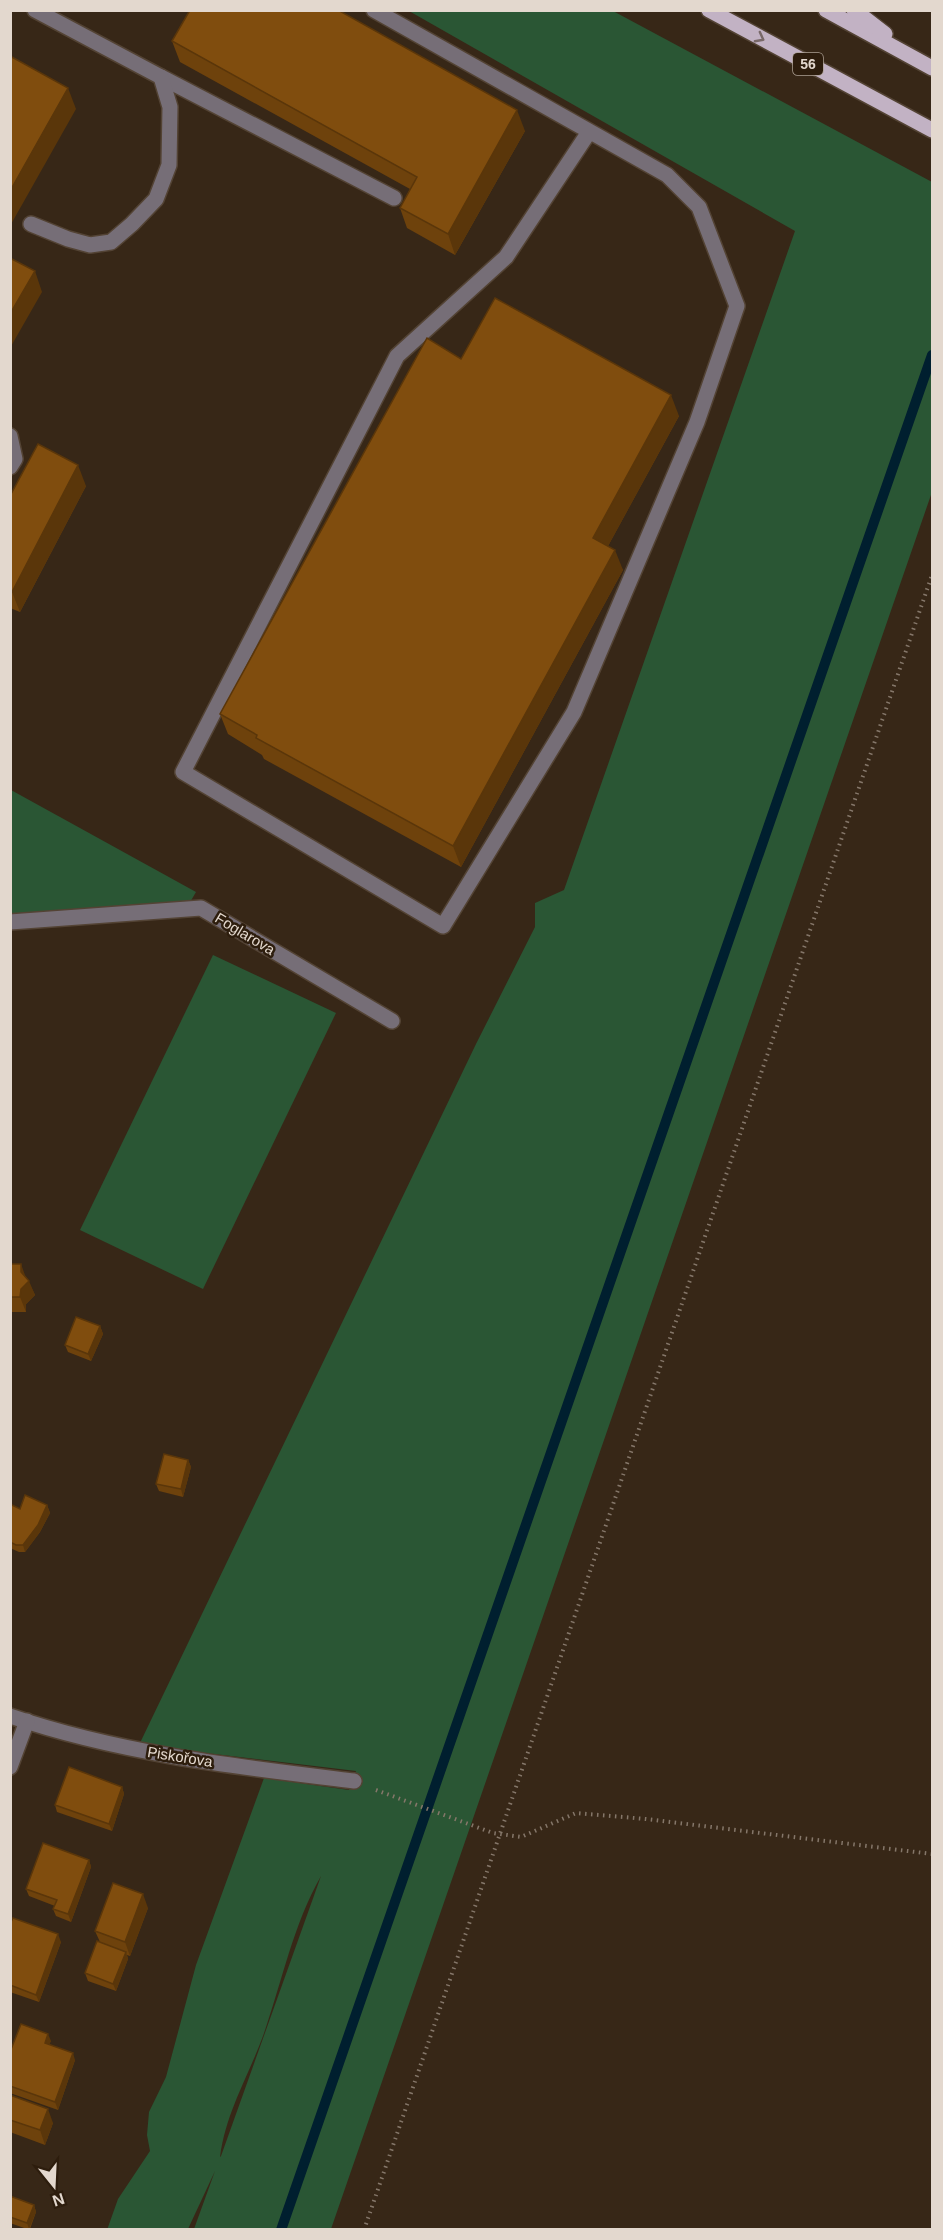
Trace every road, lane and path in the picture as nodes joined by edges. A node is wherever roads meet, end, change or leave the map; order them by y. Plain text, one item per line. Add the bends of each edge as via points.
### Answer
1 (36, 10) edge
2 (374, 10) edge
3 (709, 10) edge
4 (826, 10) edge
5 (854, 10) edge
6 (929, 66) edge
7 (161, 77) junction
8 (933, 130) edge
9 (589, 132) junction
10 (394, 198) dead end
11 (31, 224) dead end
12 (10, 436) edge
13 (10, 467) edge
14 (933, 575) edge
15 (10, 922) edge
16 (392, 1021) dead end
17 (10, 1716) edge
18 (27, 1721) junction
19 (10, 1767) edge
20 (354, 1781) joint
21 (500, 1834) junction
22 (933, 1854) edge
23 (364, 2229) edge

1 - 7 street
2 - 9 street
3 -> 8 main road, 56
4 - 6 main road
5 - 6 main road
7 - 10 street
7 - 11 street via 171,107 169,165 156,199 111,242 90,245
9 - 9 street via 667,176 699,207 737,306 697,422 574,712 444,926 183,772 398,356 506,257
12 - 13 street via 15,459
14 - 21 path
15 - 16 street, Foglarova via 201,908
17 - 18 street, Piskořova
18 - 19 street
18 - 20 street, Piskořova via 140,1751
20 - 21 path
21 - 22 path via 521,1838 576,1813
21 - 23 path

